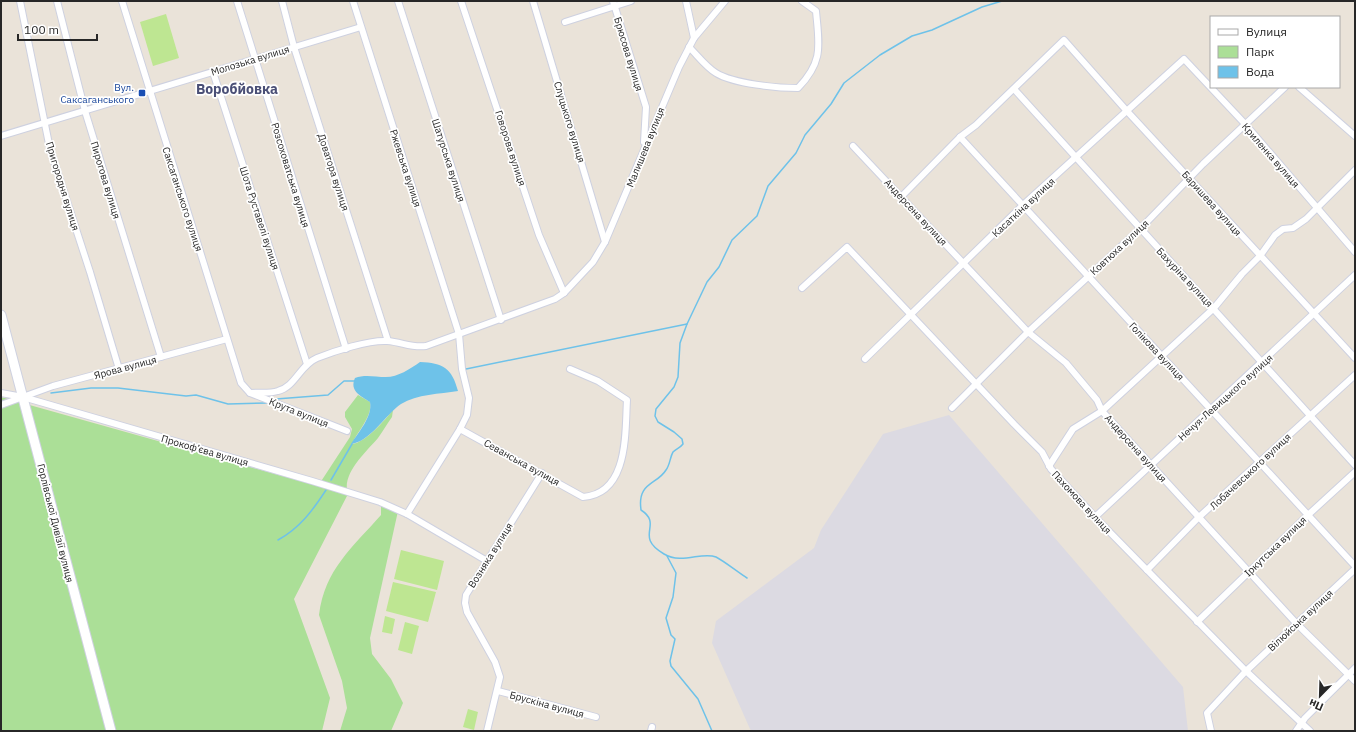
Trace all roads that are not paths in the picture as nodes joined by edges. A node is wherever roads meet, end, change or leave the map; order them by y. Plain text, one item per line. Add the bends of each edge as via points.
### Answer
1 (20, 1) edge
2 (57, 1) edge
3 (122, 1) edge
4 (237, 1) edge
5 (282, 1) edge
6 (353, 1) edge
7 (398, 1) edge
8 (461, 1) edge
9 (533, 1) edge
10 (631, 1) edge
11 (686, 1) edge
12 (725, 1) edge
13 (802, 1) edge
14 (614, 3) edge
15 (565, 22) dead end
16 (361, 27) junction
17 (694, 38) junction
18 (294, 47) junction
19 (689, 47) junction
20 (255, 59) junction
21 (1184, 59) joint
22 (213, 72) junction
23 (1210, 87) edge
24 (1211, 88) edge
25 (1285, 88) edge
26 (1300, 88) edge
27 (1014, 89) junction
28 (149, 91) junction
29 (646, 107) junction
30 (660, 110) junction
31 (1126, 110) junction
32 (85, 111) junction
33 (45, 123) junction
34 (1246, 126) junction
35 (1, 136) edge
36 (1355, 136) edge
37 (960, 137) junction
38 (853, 146) dead end
39 (644, 148) junction
40 (1076, 159) junction
41 (1355, 170) edge
42 (1189, 178) junction
43 (901, 197) junction
44 (1023, 205) junction
45 (1317, 209) junction
46 (614, 222) junction
47 (601, 225) junction
48 (1140, 228) junction
49 (605, 242) junction
50 (1355, 252) edge
51 (1260, 256) junction
52 (964, 264) junction
53 (1355, 275) edge
54 (1088, 276) junction
55 (802, 288) dead end
56 (564, 293) junction
57 (1214, 308) junction
58 (1314, 314) junction
59 (1, 316) edge
60 (911, 316) junction
61 (501, 320) junction
62 (1028, 332) junction
63 (459, 334) junction
64 (227, 338) junction
65 (388, 341) junction
66 (346, 349) junction
67 (1161, 355) junction
68 (161, 357) junction
69 (1355, 358) edge
70 (865, 359) dead end
71 (1263, 362) junction
72 (307, 364) junction
73 (119, 369) junction
74 (570, 369) dead end
75 (1355, 375) edge
76 (975, 384) junction
77 (1, 393) edge
78 (250, 393) junction
79 (23, 398) junction
80 (1, 405) edge
81 (952, 408) dead end
82 (1211, 410) junction
83 (1102, 411) junction
84 (1311, 415) junction
85 (460, 429) junction
86 (347, 431) dead end
87 (1260, 462) junction
88 (1151, 465) junction
89 (1355, 465) edge
90 (1049, 466) junction
91 (1355, 472) edge
92 (542, 473) junction
93 (407, 514) junction
94 (1308, 515) junction
95 (1095, 517) junction
96 (1199, 517) junction
97 (487, 561) junction
98 (1355, 567) edge
99 (1147, 570) junction
100 (1249, 571) junction
101 (1198, 622) junction
102 (1296, 623) junction
103 (1355, 668) edge
104 (1246, 671) junction
105 (1349, 674) junction
106 (1355, 681) edge
107 (498, 691) junction
108 (596, 717) dead end
109 (1301, 723) junction
110 (112, 731) edge
111 (487, 731) edge
112 (1211, 731) edge
113 (1296, 731) edge
114 (1310, 731) edge

1 - 33 street, Пригородня вулиця
2 - 32 street, Пирогова вулиця
3 - 28 street, Саксаганського вулиця
4 - 20 street, Розсоховатська вулиця
5 - 18 street, Доватора вулиця
6 - 16 street, Ржевська вулиця
7 - 61 street, Шатурська вулиця
8 - 56 street, Говорова вулиця via 537,228
9 - 47 street, Слуцького вулиця
10 - 14 street
11 - 17 street
12 - 17 street, Малишева вулиця
13 - 19 street via 816,11 820,51 808,76 798,88 739,82 724,77 711,69
14 - 15 street
14 - 29 street, Брюсова вулиця
16 - 18 street, Молозька вулиця
16 - 63 street, Ржевська вулиця
17 - 19 street, Малишева вулиця
18 - 20 street, Молозька вулиця
18 - 65 street, Доватора вулиця
19 - 30 street, Малишева вулиця
20 - 22 street, Молозька вулиця
20 - 66 street, Розсоховатська вулиця
21 - 23 street, Криленка вулиця
21 - 31 street, Касаткіна вулиця
22 - 28 street, Молозька вулиця
22 - 72 street, Шота Руставелі вулиця
24 - 34 street, Криленка вулиця
25 - 34 street, Ковтюха вулиця
26 - 36 street
27 - 31 street, Баришева вулиця via 1064,40
27 - 37 street
27 - 40 street, Бахуріна вулиця
28 - 32 street, Молозька вулиця
28 - 64 street, Саксаганського вулиця
29 - 30 street
29 - 39 street, Брюсова вулиця
30 - 39 street, Малишева вулиця
31 - 40 street, Касаткіна вулиця
31 - 42 street, Баришева вулиця
32 - 33 street, Молозька вулиця
32 - 68 street, Пирогова вулиця
33 - 35 street, Молозька вулиця
33 - 73 street, Пригородня вулиця via 58,175
34 - 42 street, Ковтюха вулиця
34 - 45 street, Криленка вулиця
37 - 43 street
37 - 44 street, Голікова вулиця
38 - 43 street, Андерсена вулиця
39 - 46 street, Малишева вулиця
40 - 44 street, Касаткіна вулиця
40 - 48 street, Бахуріна вулиця
41 - 45 street
42 - 48 street, Ковтюха вулиця
42 - 51 street, Баришева вулиця
43 - 52 street, Андерсена вулиця
44 - 52 street, Касаткіна вулиця
44 - 54 street, Голікова вулиця
45 - 50 street, Криленка вулиця
45 - 51 street via 1293,228 1283,229 1275,235
46 - 47 street
46 - 49 street, Малишева вулиця
47 - 49 street, Слуцького вулиця
48 - 54 street, Ковтюха вулиця
48 - 57 street, Бахуріна вулиця
49 - 56 street, Малишева вулиця via 593,262
51 - 57 street
51 - 58 street, Баришева вулиця
52 - 60 street, Касаткіна вулиця
52 - 62 street, Андерсена вулиця
53 - 58 street, Нечуя-Левицького вулиця
54 - 62 street, Ковтюха вулиця
54 - 67 street, Голікова вулиця
55 - 60 street, Пахомова вулиця via 847,247
56 - 61 street, Малишева вулиця via 545,304
57 - 67 street
57 - 71 street, Бахуріна вулиця
58 - 69 street, Баришева вулиця
58 - 71 street, Нечуя-Левицького вулиця
59 - 79 main road, Горлівської Дивізії вулиця
60 - 70 street, Касаткіна вулиця
60 - 76 street, Пахомова вулиця
61 - 63 street, Малишева вулиця
62 - 76 street, Ковтюха вулиця
62 - 83 street, Андерсена вулиця via 1066,363 1097,400
63 - 65 street, Малишева вулиця via 416,347
63 - 85 street via 462,369 469,398 467,415
64 - 68 street, Ярова вулиця
64 - 78 street, Саксаганського вулиця via 241,383
65 - 66 street, Малишева вулиця via 371,342
66 - 72 street, Малишева вулиця via 316,358
67 - 82 street, Голікова вулиця
67 - 83 street
68 - 73 street, Ярова вулиця
71 - 82 street, Нечуя-Левицького вулиця
71 - 84 street, Бахуріна вулиця
72 - 78 street via 292,382 278,392
73 - 79 street, Ярова вулиця via 53,386
74 - 92 street, Севанська вулиця via 598,381 627,400 624,452 618,470 608,485 590,496 583,497
75 - 84 street, Лобачевського вулиця
76 - 81 street, Ковтюха вулиця
76 - 90 street, Пахомова вулиця via 1042,452
77 - 79 street, Прокоф’єва вулиця
78 - 86 street, Крута вулиця
79 - 80 street, Ярова вулиця
79 - 93 street, Прокоф’єва вулиця via 312,481 380,502
79 - 110 main road, Горлівської Дивізії вулиця
82 - 87 street, Голікова вулиця
82 - 88 street, Нечуя-Левицького вулиця
83 - 88 street, Андерсена вулиця
83 - 90 street via 1073,429
84 - 87 street, Лобачевського вулиця
84 - 89 street, Бахуріна вулиця
85 - 92 street, Севанська вулиця
85 - 93 street
87 - 94 street, Голікова вулиця
87 - 96 street, Лобачевського вулиця
88 - 95 street, Нечуя-Левицького вулиця
88 - 96 street, Андерсена вулиця
90 - 95 street, Пахомова вулиця
91 - 94 street, Іркутська вулиця
92 - 97 street, Возняка вулиця
93 - 97 street, Прокоф’єва вулиця
94 - 98 street, Голікова вулиця
94 - 100 street, Іркутська вулиця
95 - 99 street, Пахомова вулиця
96 - 99 street, Лобачевського вулиця
96 - 100 street, Андерсена вулиця
97 - 107 street, Возняка вулиця via 469,588 464,603 498,670
98 - 102 street, Вілюйська вулиця
99 - 101 street, Пахомова вулиця
100 - 101 street, Іркутська вулиця
100 - 102 street, Андерсена вулиця
101 - 104 street, Пахомова вулиця
102 - 104 street, Вілюйська вулиця
102 - 105 street, Андерсена вулиця
103 - 105 street
104 - 109 street, Пахомова вулиця
104 - 112 street, Вілюйська вулиця via 1207,713
105 - 106 street, Андерсена вулиця
105 - 109 street
107 - 108 street, Брускіна вулиця
107 - 111 street, Возняка вулиця
109 - 113 street
109 - 114 street, Пахомова вулиця

